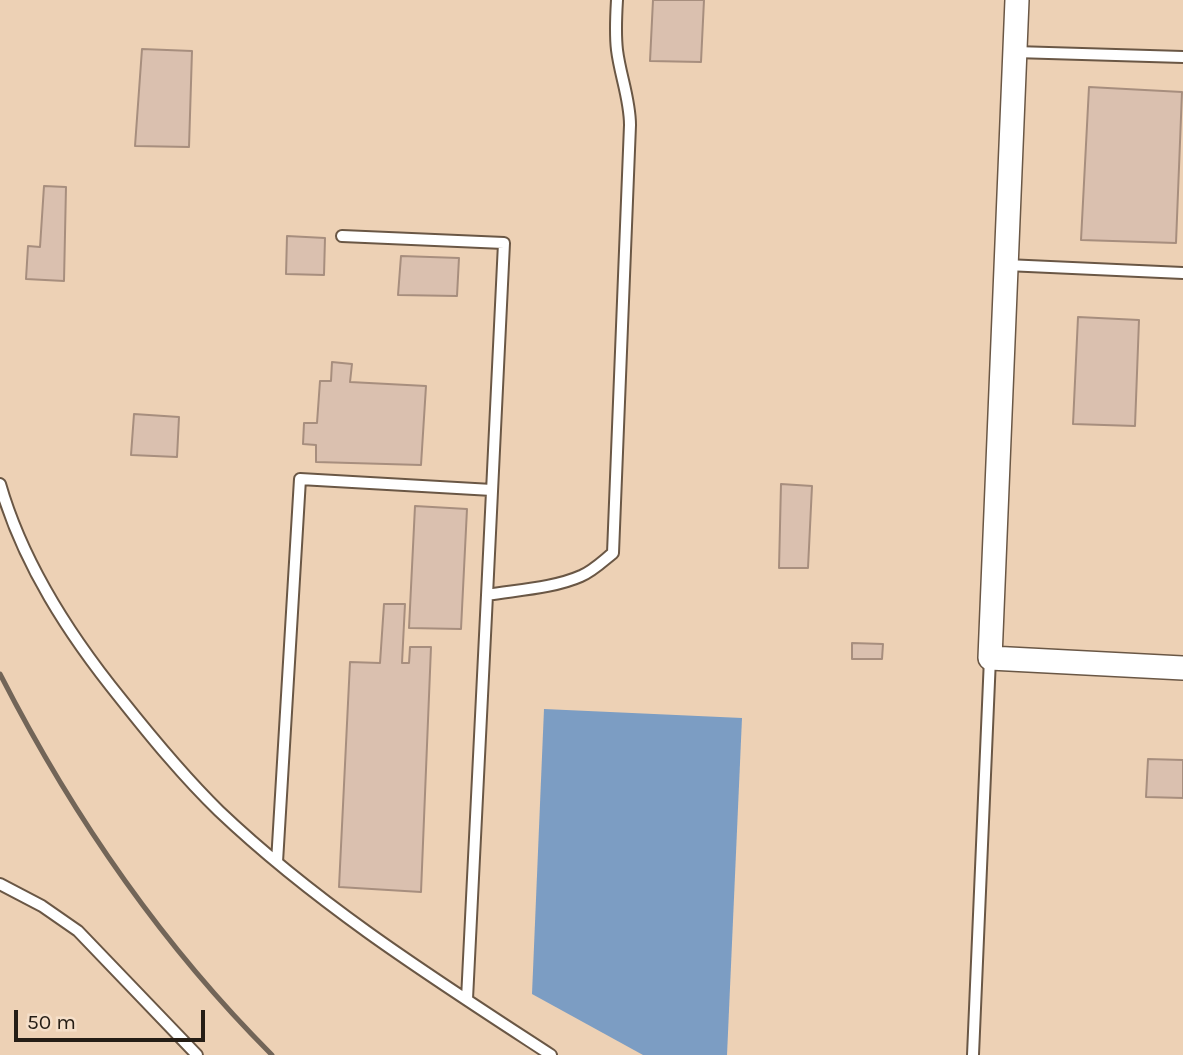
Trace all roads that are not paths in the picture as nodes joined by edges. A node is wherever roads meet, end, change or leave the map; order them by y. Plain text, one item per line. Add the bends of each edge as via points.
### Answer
1 (617, 0) edge
2 (1017, 0) edge
3 (1015, 52) junction
4 (1183, 57) edge
5 (342, 236) dead end
6 (1006, 265) junction
7 (1183, 273) edge
8 (0, 484) edge
9 (492, 490) junction
10 (487, 595) junction
11 (990, 658) junction
12 (1183, 668) edge
13 (277, 862) junction
14 (0, 884) edge
15 (467, 999) junction
16 (197, 1055) edge
17 (551, 1055) edge
18 (972, 1055) edge

1 - 10 lane via 615,32 630,125 613,553 579,577
2 - 3 street
3 - 4 lane
3 - 6 street
5 - 9 lane via 504,243
6 - 7 lane
6 - 11 street
8 - 13 lane via 43,587 93,665 180,770
9 - 10 lane
9 - 13 lane via 300,479
10 - 15 lane
11 - 12 street
11 - 18 lane
13 - 15 lane via 360,927
14 - 16 lane via 78,931
15 - 17 lane

